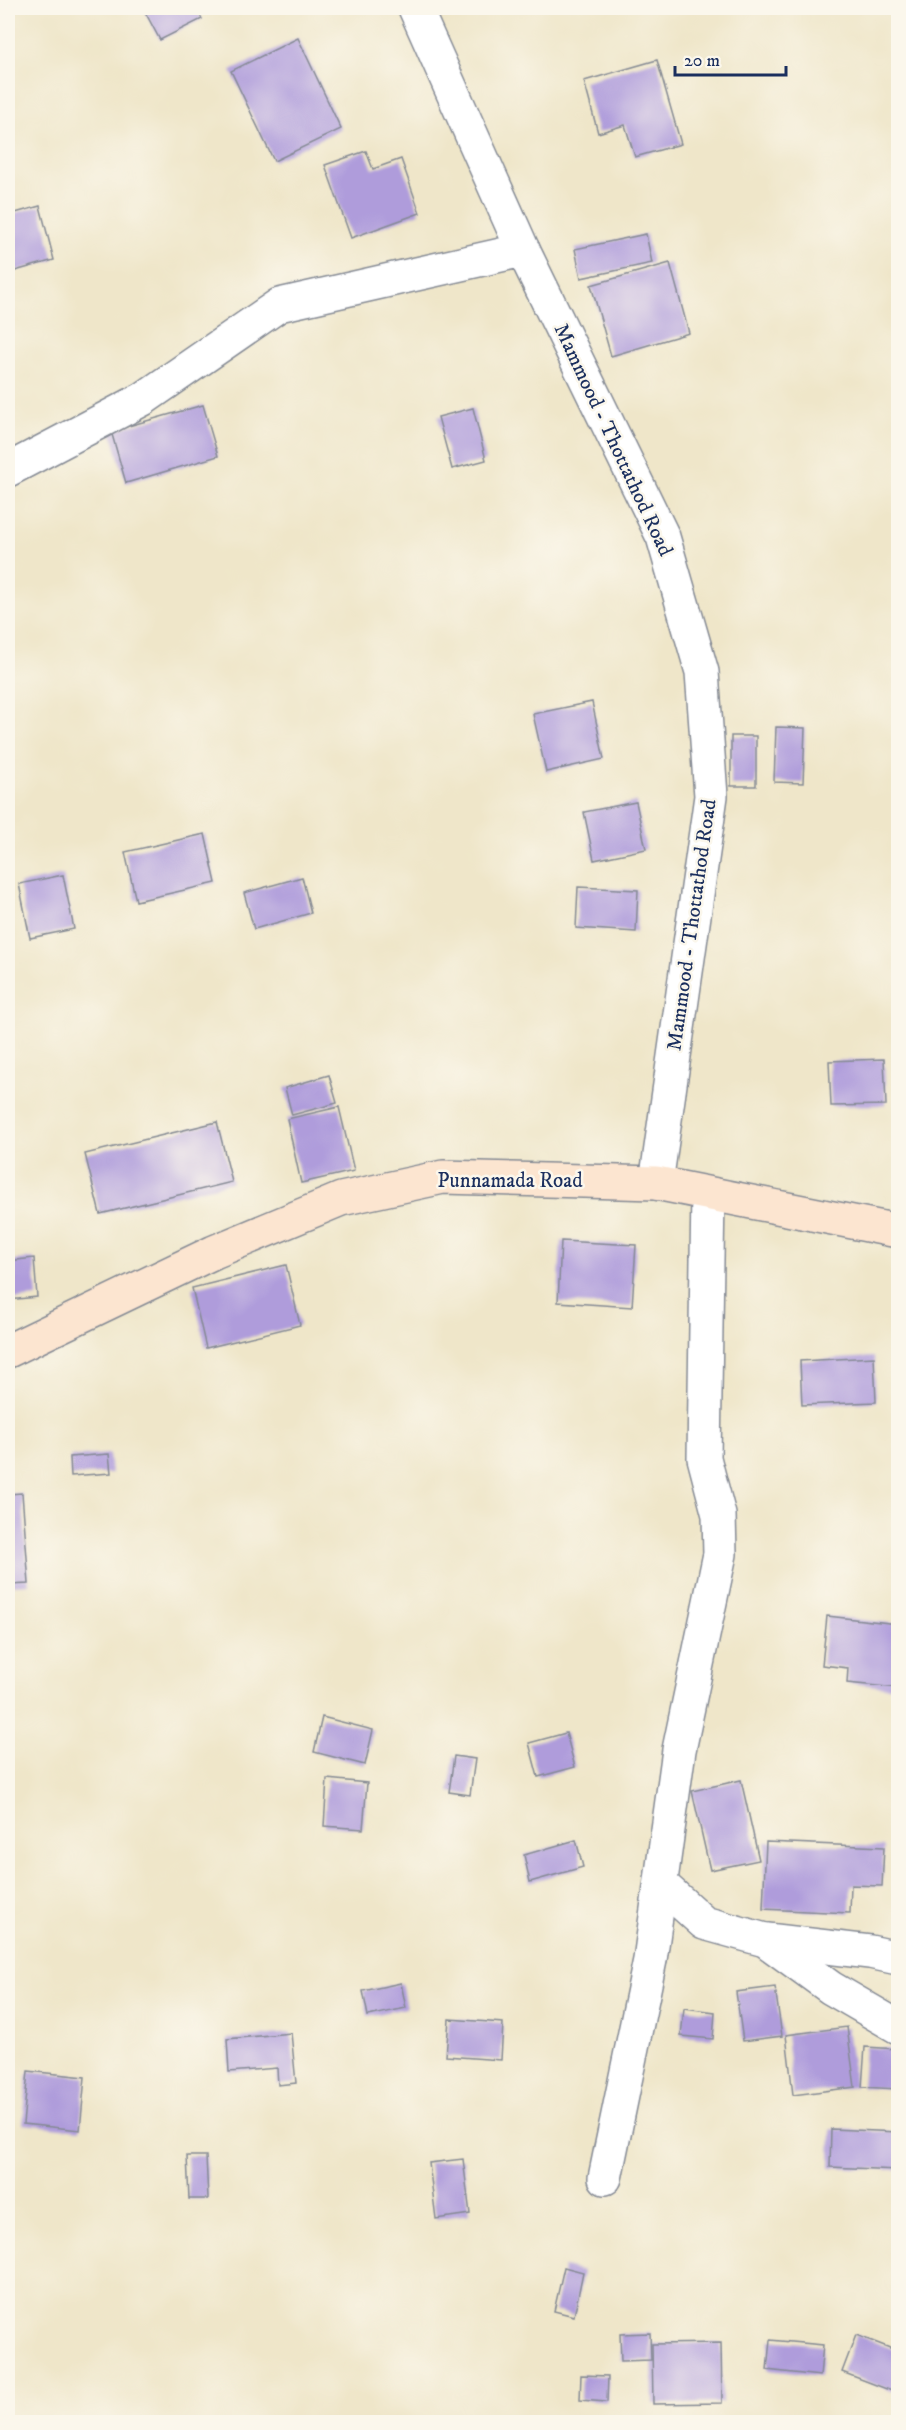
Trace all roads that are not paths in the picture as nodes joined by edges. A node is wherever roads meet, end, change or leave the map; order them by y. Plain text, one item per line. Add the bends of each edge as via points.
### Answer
1 (415, 8) edge
2 (523, 250) junction
3 (8, 470) edge
4 (656, 1183) junction
5 (708, 1194) junction
6 (898, 1230) edge
7 (8, 1351) edge
8 (662, 1885) junction
9 (765, 1940) junction
10 (898, 1958) edge
11 (898, 2027) edge
12 (605, 2178) dead end

1 - 2 street, Mammood - Thottathod Road
2 - 3 street via 279,305 143,399
2 - 4 street, Mammood - Thottathod Road via 663,537 702,672 711,796
4 - 5 main road, Punnamada Road
4 - 7 main road, Punnamada Road via 443,1177 341,1199 214,1252
5 - 6 main road, Punnamada Road
5 - 8 street via 704,1458 719,1515 720,1554 679,1750
8 - 9 street via 704,1923
8 - 12 street
9 - 10 street
9 - 11 street via 831,1988

